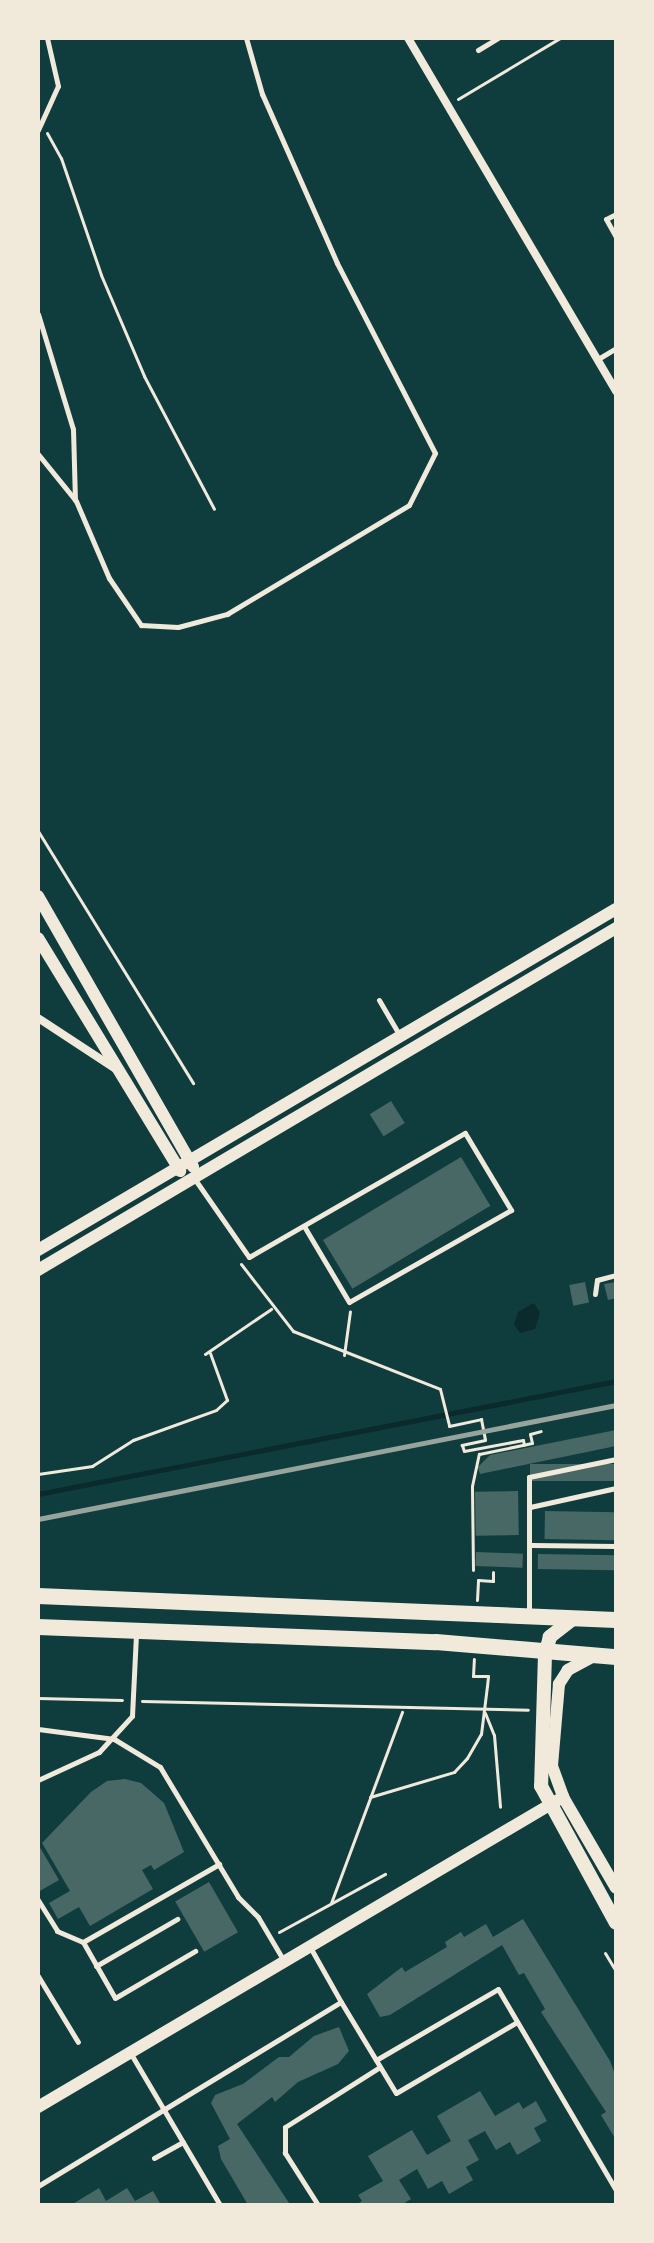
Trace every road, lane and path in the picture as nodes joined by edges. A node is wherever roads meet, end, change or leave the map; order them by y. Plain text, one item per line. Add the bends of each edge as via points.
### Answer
1 (47, 38) edge
2 (246, 38) edge
3 (408, 38) edge
4 (498, 38) edge
5 (560, 38) edge
6 (478, 50) dead end
7 (447, 105) junction
8 (40, 128) edge
9 (616, 214) edge
10 (616, 237) edge
11 (38, 314) edge
12 (616, 348) edge
13 (597, 359) junction
14 (616, 391) edge
15 (38, 454) edge
16 (76, 501) junction
17 (214, 509) dead end
18 (38, 831) edge
19 (38, 896) edge
20 (616, 909) edge
21 (616, 928) edge
22 (38, 938) edge
23 (379, 1000) dead end
24 (38, 1018) edge
25 (400, 1036) junction
26 (115, 1068) junction
27 (193, 1083) dead end
28 (193, 1159) junction
29 (176, 1169) junction
30 (194, 1178) junction
31 (305, 1228) junction
32 (38, 1250) edge
33 (238, 1260) dead end
34 (38, 1270) edge
35 (616, 1275) edge
36 (595, 1294) dead end
37 (349, 1302) junction
38 (272, 1309) junction
39 (344, 1355) junction
40 (541, 1431) dead end
41 (478, 1451) junction
42 (616, 1459) edge
43 (38, 1474) edge
44 (615, 1489) edge
45 (530, 1507) junction
46 (532, 1545) junction
47 (616, 1546) edge
48 (473, 1570) dead end
49 (493, 1572) dead end
50 (478, 1580) dead end
51 (38, 1596) edge
52 (528, 1617) junction
53 (574, 1618) junction
54 (616, 1620) edge
55 (38, 1627) edge
56 (137, 1629) junction
57 (545, 1654) junction
58 (594, 1656) junction
59 (616, 1657) edge
60 (473, 1676) dead end
61 (38, 1698) edge
62 (134, 1701) junction
63 (403, 1710) junction
64 (528, 1710) dead end
65 (484, 1711) junction
66 (38, 1729) edge
67 (114, 1739) junction
68 (38, 1780) edge
69 (370, 1797) junction
70 (563, 1797) junction
71 (548, 1806) junction
72 (500, 1807) dead end
73 (219, 1864) junction
74 (385, 1874) dead end
75 (616, 1888) edge
76 (38, 1900) edge
77 (331, 1903) junction
78 (177, 1919) dead end
79 (616, 1923) edge
80 (270, 1937) junction
81 (83, 1942) junction
82 (310, 1947) junction
83 (195, 1951) dead end
84 (605, 1953) dead end
85 (284, 1962) junction
86 (96, 1966) junction
87 (616, 1971) edge
88 (38, 1976) edge
89 (341, 2002) junction
90 (517, 2022) junction
91 (78, 2042) dead end
92 (130, 2052) junction
93 (376, 2060) junction
94 (380, 2067) junction
95 (38, 2107) edge
96 (164, 2111) junction
97 (183, 2142) junction
98 (154, 2158) dead end
99 (38, 2186) edge
100 (616, 2190) edge
101 (220, 2205) edge
102 (318, 2205) edge

1 - 8 lane via 58,86
2 - 16 lane via 262,94 337,263 435,453 409,505 375,530 227,614 178,627 141,625 109,578
3 - 7 street
4 - 6 lane
5 - 7 path
7 - 13 street
8 - 17 path via 61,158 101,275 144,376
9 - 10 lane via 606,219
11 - 16 lane via 73,429
12 - 13 lane
13 - 14 street
15 - 16 lane
18 - 27 path
19 - 28 street
20 - 25 street
21 - 30 street
22 - 26 street
23 - 25 lane
24 - 26 street
25 - 28 street
26 - 29 street
28 - 29 street
28 - 30 street
29 - 30 street
29 - 32 street
30 - 31 lane via 249,1257
30 - 34 street
31 - 37 lane
31 - 37 lane via 465,1133 473,1146 511,1210
33 - 38 path
35 - 36 lane via 597,1280
37 - 39 path
38 - 39 path via 293,1331
38 - 43 path via 208,1354 227,1400 216,1410 133,1440 92,1466
39 - 41 path via 440,1389 449,1426 481,1419 485,1440 462,1445 464,1451
40 - 41 path via 530,1434 532,1443
41 - 48 path via 472,1486
42 - 45 lane via 529,1477
44 - 45 lane
45 - 46 lane
46 - 47 lane
46 - 52 lane
49 - 50 path via 493,1581
51 - 52 main road
52 - 53 main road
53 - 54 main road
53 - 57 main road via 550,1637
55 - 56 main road
56 - 57 main road via 436,1642
56 - 62 lane
57 - 58 main road
57 - 71 main road via 539,1767
58 - 59 main road
58 - 70 street via 578,1663 559,1684 552,1766
60 - 65 path via 488,1676
61 - 62 path
62 - 63 path
62 - 67 lane via 132,1716
63 - 65 path
63 - 69 path
64 - 65 path
65 - 69 path via 481,1734 454,1772
65 - 72 path via 494,1735
66 - 67 lane
67 - 68 lane via 99,1752
67 - 73 lane via 160,1767
69 - 77 path
70 - 71 street
70 - 75 street
71 - 79 main road
71 - 82 street
73 - 80 lane
73 - 81 lane
74 - 77 path
76 - 81 lane via 57,1931
77 - 80 path
78 - 86 lane
80 - 85 lane
81 - 86 lane
82 - 85 street
82 - 89 lane
83 - 86 lane via 115,1998
84 - 87 path
85 - 92 street
88 - 91 lane
89 - 93 lane
89 - 96 lane
90 - 93 lane via 498,1989
90 - 94 lane via 396,2093
90 - 100 lane
92 - 95 street
92 - 96 lane
93 - 94 lane
94 - 102 lane via 285,2127 285,2153
96 - 97 lane
96 - 99 lane
97 - 98 lane
97 - 101 lane

